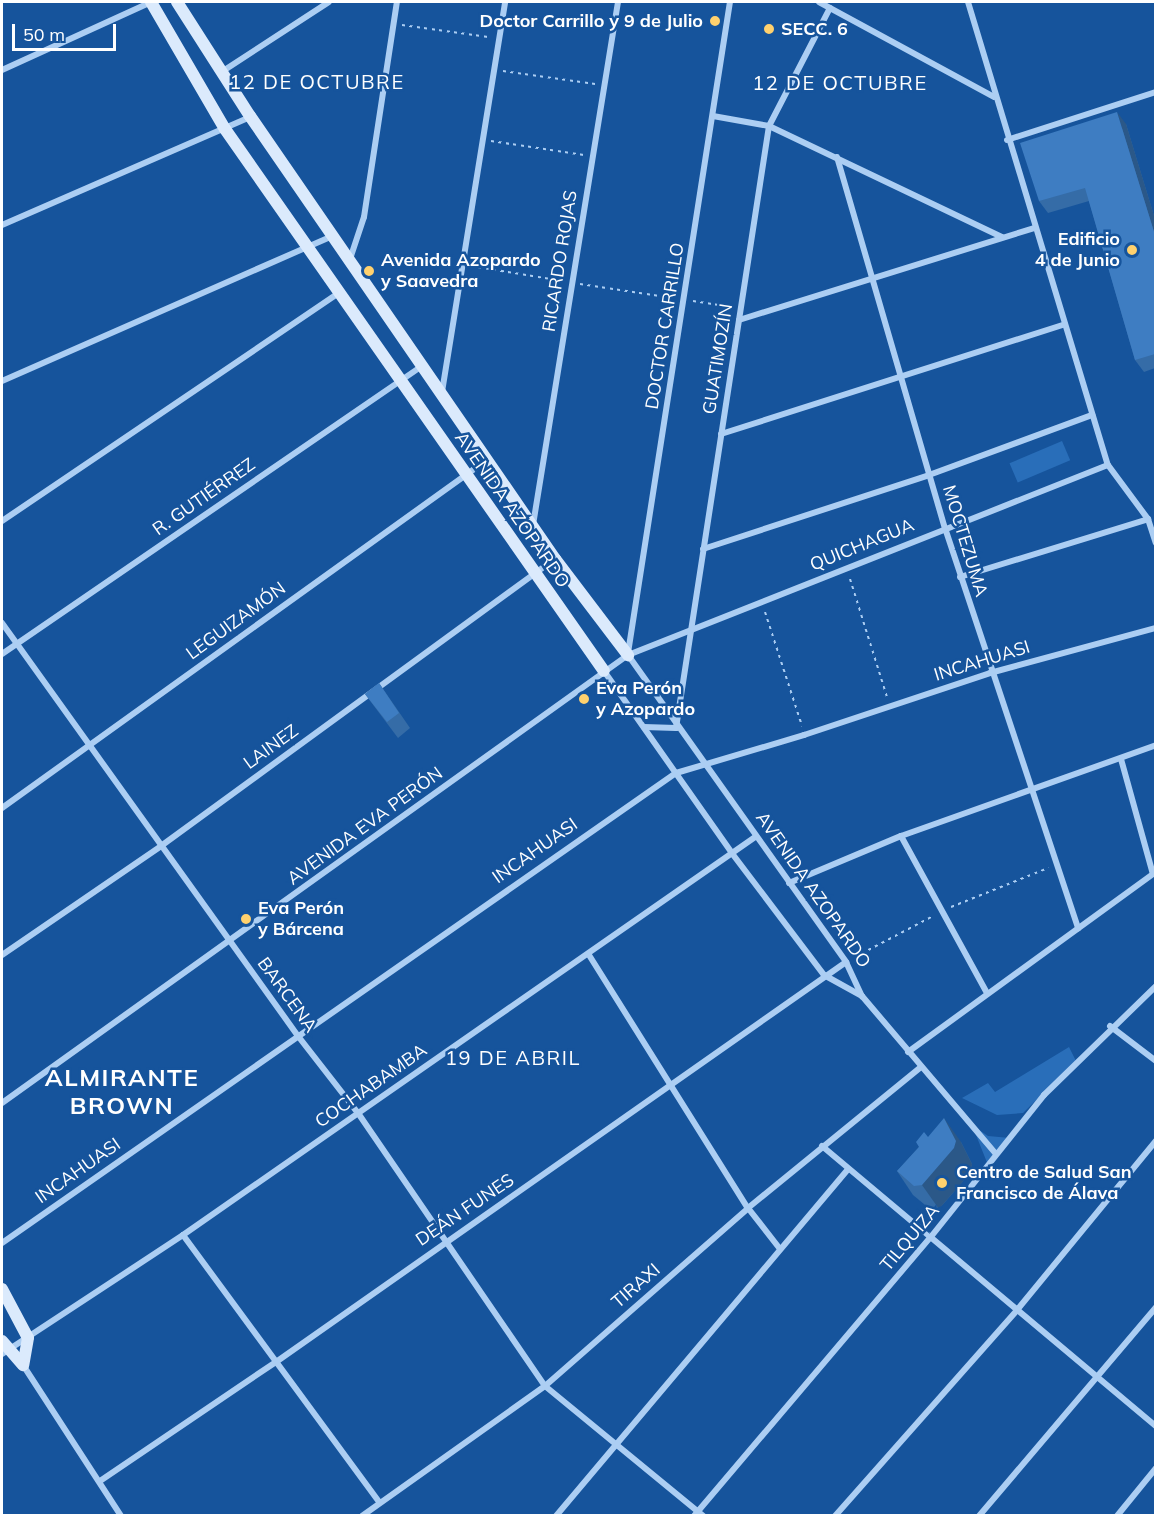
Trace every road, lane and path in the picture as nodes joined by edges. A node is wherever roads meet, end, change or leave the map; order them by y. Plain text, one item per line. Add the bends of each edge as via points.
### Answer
1 (151, 2) edge
2 (177, 2) edge
3 (329, 2) edge
4 (397, 2) edge
5 (505, 2) edge
6 (618, 2) edge
7 (730, 2) edge
8 (819, 2) edge
9 (968, 2) edge
10 (830, 8) junction
11 (393, 23) junction
12 (500, 39) junction
13 (2, 70) edge
14 (495, 70) junction
15 (223, 71) junction
16 (604, 86) junction
17 (1155, 92) edge
18 (994, 97) junction
19 (713, 116) junction
20 (250, 117) junction
21 (770, 126) junction
22 (225, 129) junction
23 (485, 140) junction
24 (1007, 140) junction
25 (592, 156) junction
26 (837, 157) junction
27 (2, 225) edge
28 (1034, 228) junction
29 (333, 236) junction
30 (1002, 237) junction
31 (308, 247) junction
32 (350, 260) junction
33 (463, 265) junction
34 (870, 276) junction
35 (572, 282) junction
36 (339, 293) junction
37 (684, 300) junction
38 (741, 309) junction
39 (739, 320) junction
40 (1065, 324) junction
41 (423, 365) junction
42 (899, 380) junction
43 (2, 381) edge
44 (400, 381) junction
45 (442, 393) junction
46 (1092, 415) junction
47 (721, 434) junction
48 (488, 459) junction
49 (1108, 465) junction
50 (465, 474) junction
51 (929, 475) junction
52 (1148, 519) junction
53 (2, 521) edge
54 (532, 525) junction
55 (945, 528) junction
56 (1155, 543) edge
57 (704, 549) junction
58 (555, 559) junction
59 (847, 568) junction
60 (534, 573) junction
61 (960, 577) junction
62 (761, 600) junction
63 (2, 623) edge
64 (692, 628) junction
65 (1155, 628) edge
66 (16, 644) junction
67 (2, 654) edge
68 (628, 655) junction
69 (604, 671) junction
70 (990, 673) junction
71 (890, 707) junction
72 (644, 727) junction
73 (676, 728) junction
74 (804, 735) junction
75 (90, 746) junction
76 (1155, 746) edge
77 (1121, 759) junction
78 (704, 766) junction
79 (676, 773) junction
80 (1031, 790) junction
81 (2, 808) edge
82 (901, 836) junction
83 (755, 837) junction
84 (162, 846) junction
85 (731, 852) junction
86 (1154, 873) edge
87 (789, 883) junction
88 (1078, 928) junction
89 (231, 942) junction
90 (2, 955) edge
91 (589, 955) junction
92 (846, 962) junction
93 (824, 975) junction
94 (1155, 986) edge
95 (987, 993) junction
96 (862, 996) junction
97 (1110, 1026) junction
98 (298, 1036) junction
99 (908, 1052) junction
100 (1155, 1062) edge
101 (921, 1067) junction
102 (670, 1083) junction
103 (2, 1103) edge
104 (358, 1113) junction
105 (1155, 1141) edge
106 (822, 1146) junction
107 (996, 1155) junction
108 (847, 1170) junction
109 (748, 1208) junction
110 (183, 1235) junction
111 (930, 1238) junction
112 (446, 1241) junction
113 (2, 1243) edge
114 (780, 1249) junction
115 (2, 1289) edge
116 (1155, 1307) edge
117 (1017, 1310) junction
118 (28, 1338) junction
119 (3, 1348) edge
120 (276, 1362) junction
121 (23, 1365) junction
122 (1097, 1377) junction
123 (545, 1386) junction
124 (1155, 1426) edge
125 (615, 1444) junction
126 (1155, 1468) edge
127 (100, 1480) junction
128 (379, 1502) junction
129 (698, 1514) edge
130 (121, 1515) edge
131 (362, 1515) edge
132 (556, 1515) edge
133 (836, 1515) edge
134 (979, 1515) edge
135 (1116, 1515) edge

1 - 13 street
1 - 22 street, AVENIDA AZOPARDO
2 - 15 street, AVENIDA AZOPARDO
3 - 15 street
4 - 11 street
5 - 12 street
6 - 16 street, RICARDO ROJAS
7 - 19 street, DOCTOR CARRILLO
8 - 10 street
9 - 18 street
10 - 18 street
10 - 21 street, GUATIMOZÍN
11 - 12 path
11 - 32 street via 364,217
12 - 14 street
14 - 16 path
14 - 23 street
15 - 20 street, AVENIDA AZOPARDO
16 - 25 street, RICARDO ROJAS
17 - 24 street
18 - 24 street
19 - 21 street
19 - 37 street, DOCTOR CARRILLO
20 - 22 street
20 - 29 street, AVENIDA AZOPARDO
21 - 26 street
21 - 38 street, GUATIMOZÍN
22 - 27 street
22 - 31 street, AVENIDA AZOPARDO
23 - 25 path
23 - 33 street
24 - 28 street
25 - 35 street, RICARDO ROJAS
26 - 30 street
26 - 34 street, MOCTEZUMA
28 - 30 street
28 - 40 street
29 - 31 street
29 - 32 street, AVENIDA AZOPARDO
30 - 34 street
31 - 36 street, AVENIDA AZOPARDO
31 - 43 street
32 - 41 street, AVENIDA AZOPARDO
33 - 35 path
33 - 45 street
34 - 39 street
34 - 42 street, MOCTEZUMA
35 - 37 path
35 - 54 street, RICARDO ROJAS
36 - 44 street, AVENIDA AZOPARDO
36 - 53 street
37 - 38 path
37 - 68 street, DOCTOR CARRILLO
38 - 39 street, GUATIMOZÍN
39 - 47 street, GUATIMOZÍN
40 - 42 street
40 - 46 street
41 - 44 street, R. GUTIÉRREZ
41 - 45 street, AVENIDA AZOPARDO
42 - 47 street
42 - 51 street, MOCTEZUMA
44 - 50 street, AVENIDA AZOPARDO
44 - 66 street, R. GUTIÉRREZ
45 - 48 street, AVENIDA AZOPARDO
46 - 49 street
46 - 51 street
47 - 57 street, GUATIMOZÍN
48 - 50 street, LEGUIZAMÓN
48 - 54 street, AVENIDA AZOPARDO
49 - 52 street
49 - 55 street, QUICHAGUA
50 - 60 street, AVENIDA AZOPARDO
50 - 75 street, LEGUIZAMÓN
51 - 55 street, MOCTEZUMA
51 - 57 street
52 - 56 street
52 - 61 street
54 - 58 street, AVENIDA AZOPARDO
55 - 59 street, QUICHAGUA
55 - 61 street, MOCTEZUMA
57 - 64 street, GUATIMOZÍN
58 - 60 street, LAINEZ
58 - 68 street, AVENIDA AZOPARDO
59 - 62 street, QUICHAGUA
59 - 71 path
60 - 69 street, AVENIDA AZOPARDO
60 - 84 street, LAINEZ
61 - 70 street, MOCTEZUMA
62 - 64 street, QUICHAGUA
62 - 74 path
63 - 66 street, BARCENA
64 - 68 street, QUICHAGUA
64 - 73 street, GUATIMOZÍN
65 - 70 street, INCAHUASI
66 - 67 street, R. GUTIÉRREZ
66 - 75 street, BARCENA
68 - 69 street, AVENIDA EVA PERÓN
68 - 73 street, AVENIDA AZOPARDO
69 - 72 street, AVENIDA AZOPARDO
69 - 89 street, AVENIDA EVA PERÓN
70 - 71 street, INCAHUASI
70 - 80 street, MOCTEZUMA
71 - 74 street, INCAHUASI
72 - 73 street
72 - 79 street, AVENIDA AZOPARDO
73 - 78 street, AVENIDA AZOPARDO
74 - 78 street, INCAHUASI
75 - 81 street, LEGUIZAMÓN
75 - 84 street, BARCENA
76 - 77 street
77 - 80 street
77 - 86 street
78 - 79 street, INCAHUASI
78 - 83 street, AVENIDA AZOPARDO
79 - 85 street, AVENIDA AZOPARDO
79 - 98 street, INCAHUASI
80 - 82 street
80 - 88 street, MOCTEZUMA
82 - 87 street
82 - 95 street
83 - 85 street, COCHABAMBA
83 - 87 street, AVENIDA AZOPARDO
84 - 89 street, BARCENA
84 - 90 street, LAINEZ
85 - 91 street, COCHABAMBA
85 - 93 street, AVENIDA AZOPARDO
86 - 88 street
87 - 92 street, AVENIDA AZOPARDO
88 - 95 street
89 - 98 street, BARCENA
89 - 103 street, AVENIDA EVA PERÓN
91 - 102 street
91 - 104 street, COCHABAMBA
92 - 93 street, DEÁN FUNES
92 - 96 street, AVENIDA AZOPARDO
93 - 96 street, AVENIDA AZOPARDO
93 - 102 street, DEÁN FUNES
94 - 97 street, TILQUIZA
95 - 99 street
96 - 99 street
97 - 100 street
97 - 107 street, TILQUIZA via 1044,1095
98 - 104 street, BARCENA
98 - 113 street, INCAHUASI
99 - 101 street
101 - 106 street, TIRAXI
101 - 107 street
102 - 109 street
102 - 112 street, DEÁN FUNES
104 - 110 street, COCHABAMBA
104 - 112 street, BARCENA
105 - 117 street
106 - 108 street
106 - 109 street, TIRAXI
107 - 111 street, TILQUIZA
108 - 111 street
108 - 114 street
109 - 114 street
109 - 123 street, TIRAXI
110 - 118 street, COCHABAMBA
110 - 120 street
111 - 117 street
111 - 129 street, TILQUIZA
112 - 120 street, DEÁN FUNES
112 - 123 street, BARCENA
114 - 125 street
115 - 118 street
116 - 122 street
117 - 122 street
117 - 133 street
118 - 119 street, COCHABAMBA
118 - 121 street
119 - 121 street
120 - 127 street, DEÁN FUNES
120 - 128 street
121 - 127 street
122 - 124 street
122 - 134 street
123 - 125 street, BARCENA
123 - 128 street, TIRAXI
125 - 129 street, BARCENA
125 - 132 street
126 - 135 street
127 - 130 street
128 - 131 street, TIRAXI

